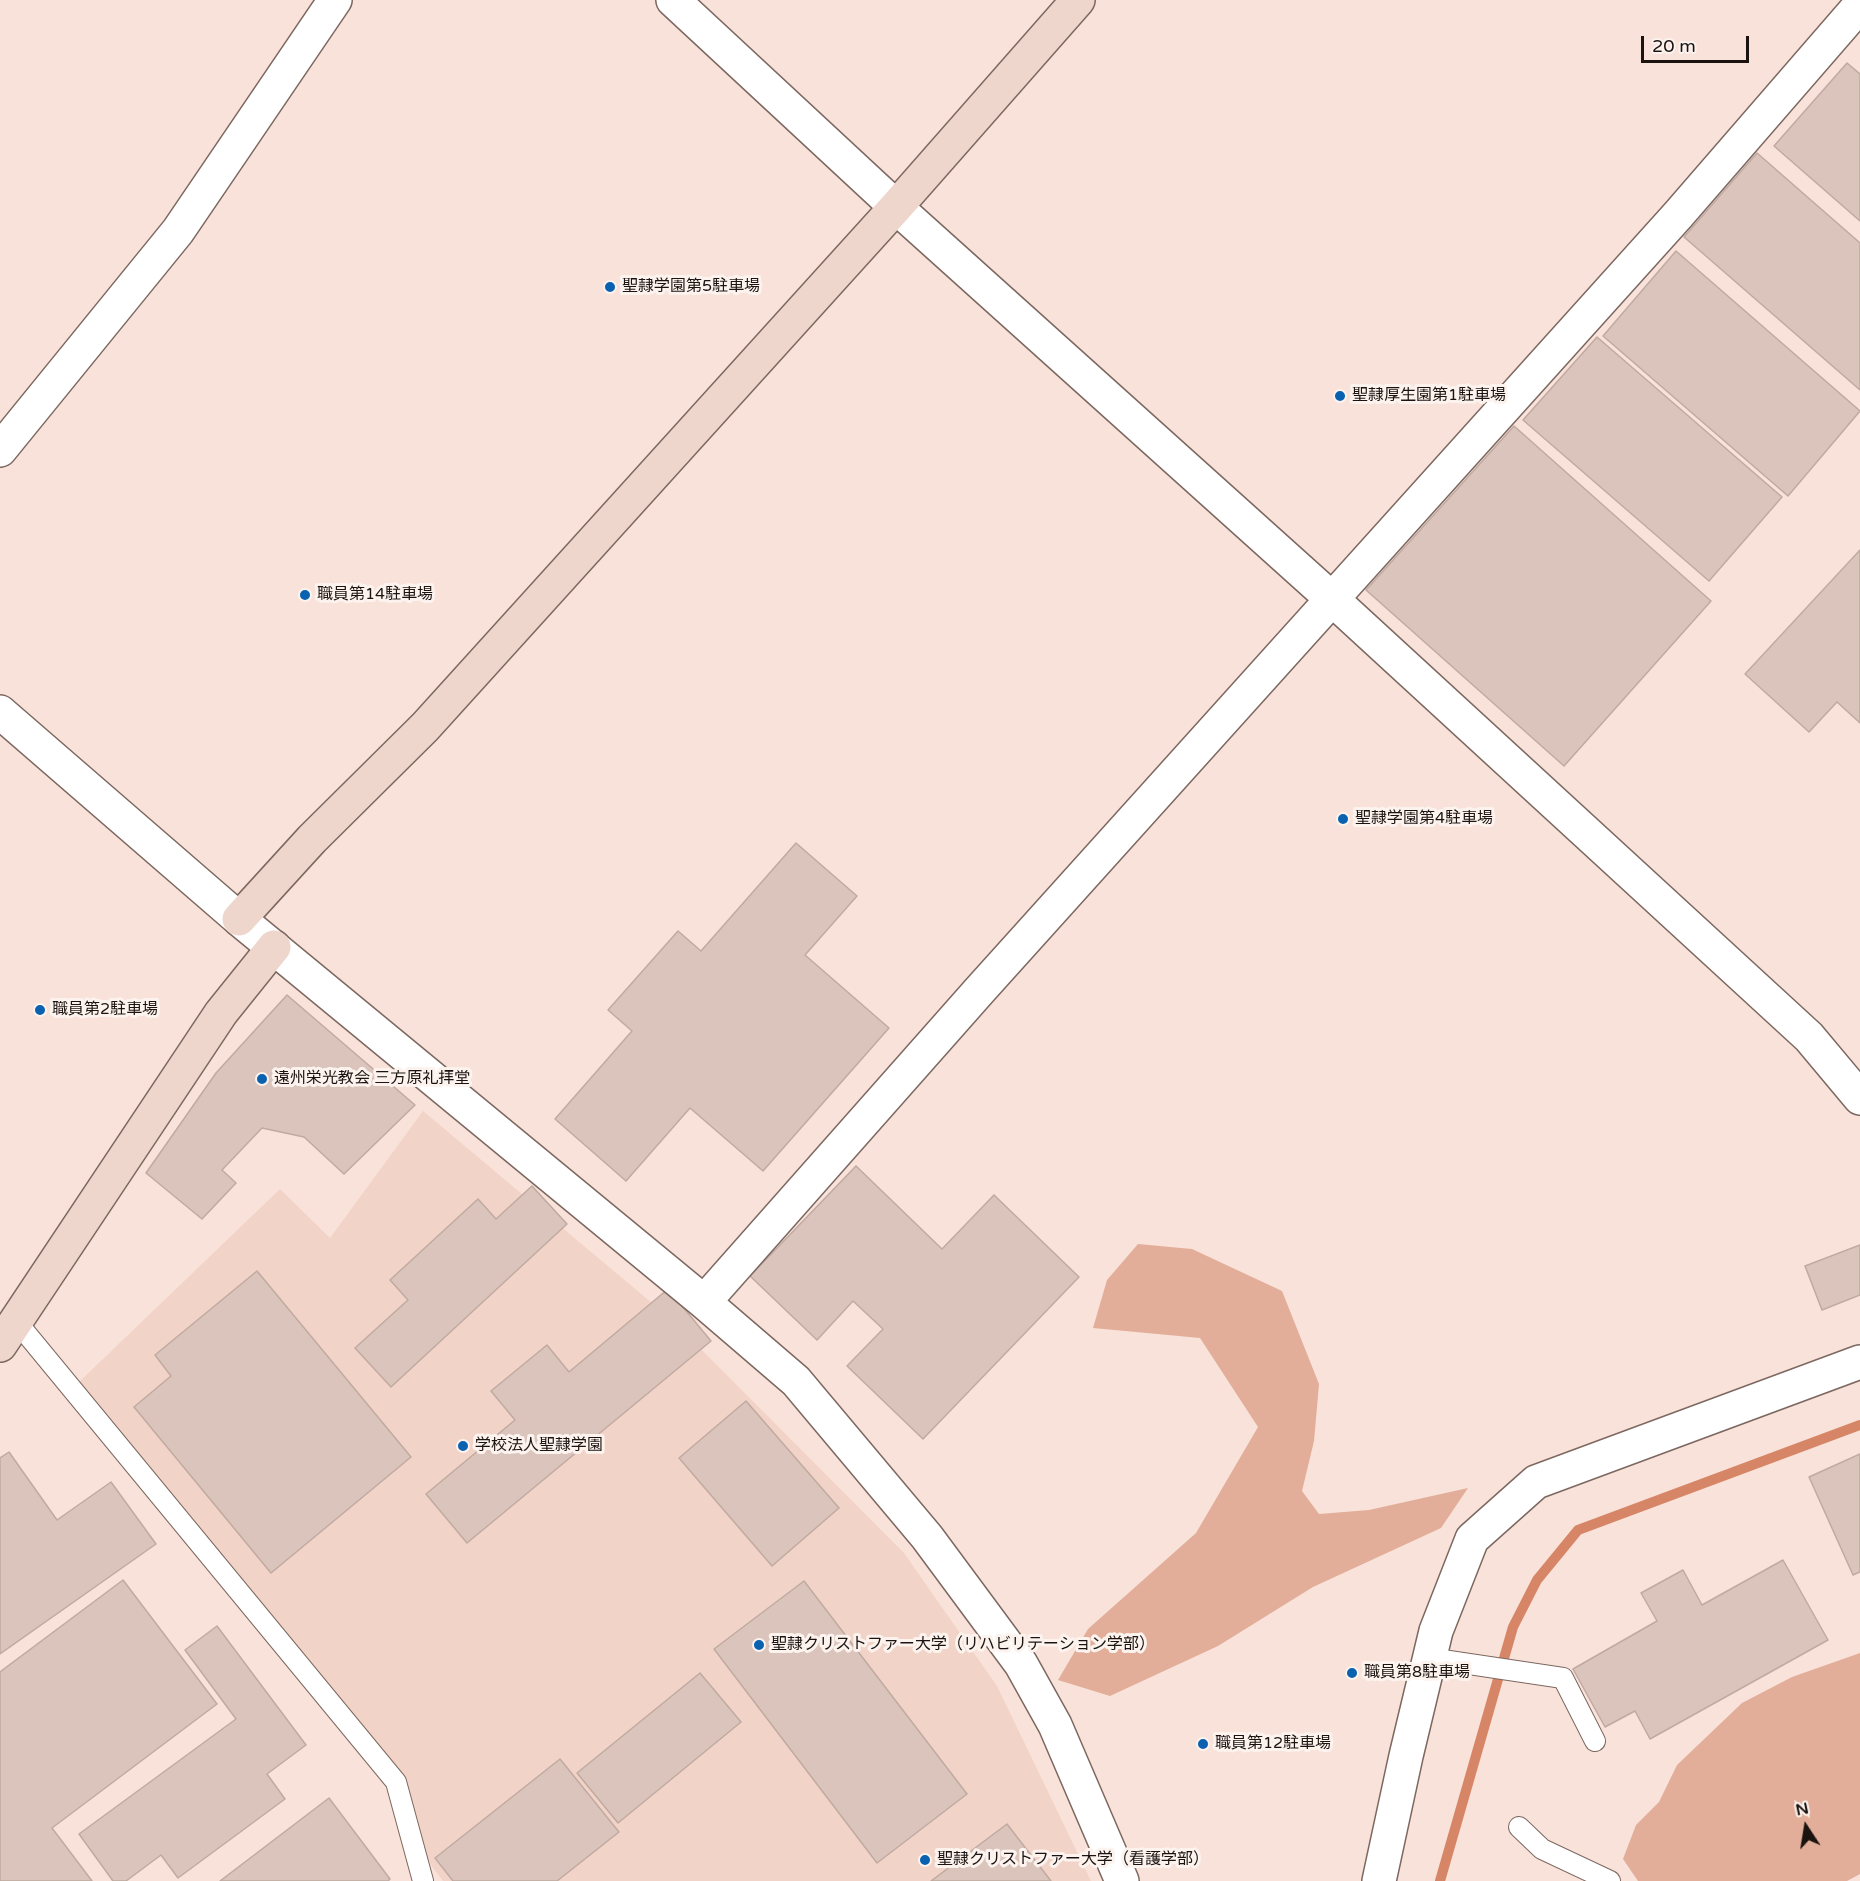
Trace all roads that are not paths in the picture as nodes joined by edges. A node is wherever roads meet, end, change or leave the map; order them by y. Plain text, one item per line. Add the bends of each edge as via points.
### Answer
1 (335, 0) edge
2 (673, 0) edge
3 (1078, 0) edge
4 (1860, 5) edge
5 (896, 207) junction
6 (0, 450) edge
7 (1332, 599) junction
8 (0, 712) edge
9 (239, 919) junction
10 (274, 948) junction
11 (1860, 1097) edge
12 (704, 1302) junction
13 (8, 1333) edge
14 (1860, 1362) edge
15 (1429, 1658) junction
16 (1595, 1741) dead end
17 (1519, 1827) dead end
18 (423, 1881) edge
19 (1122, 1881) edge
20 (1379, 1881) edge
21 (1610, 1881) edge

1 - 6 street via 178,231
2 - 5 street
3 - 5 street
4 - 7 street via 1678,215
5 - 7 street
5 - 9 street via 425,727 312,839
7 - 11 street via 1809,1038
7 - 12 street
8 - 9 street
9 - 10 street
10 - 12 street
10 - 13 street via 221,1013
12 - 19 street via 796,1381 927,1537 1021,1664 1055,1725
13 - 18 lane via 396,1782
14 - 15 street via 1536,1482 1472,1539
15 - 16 lane via 1563,1678
15 - 20 street
17 - 21 lane via 1542,1849

